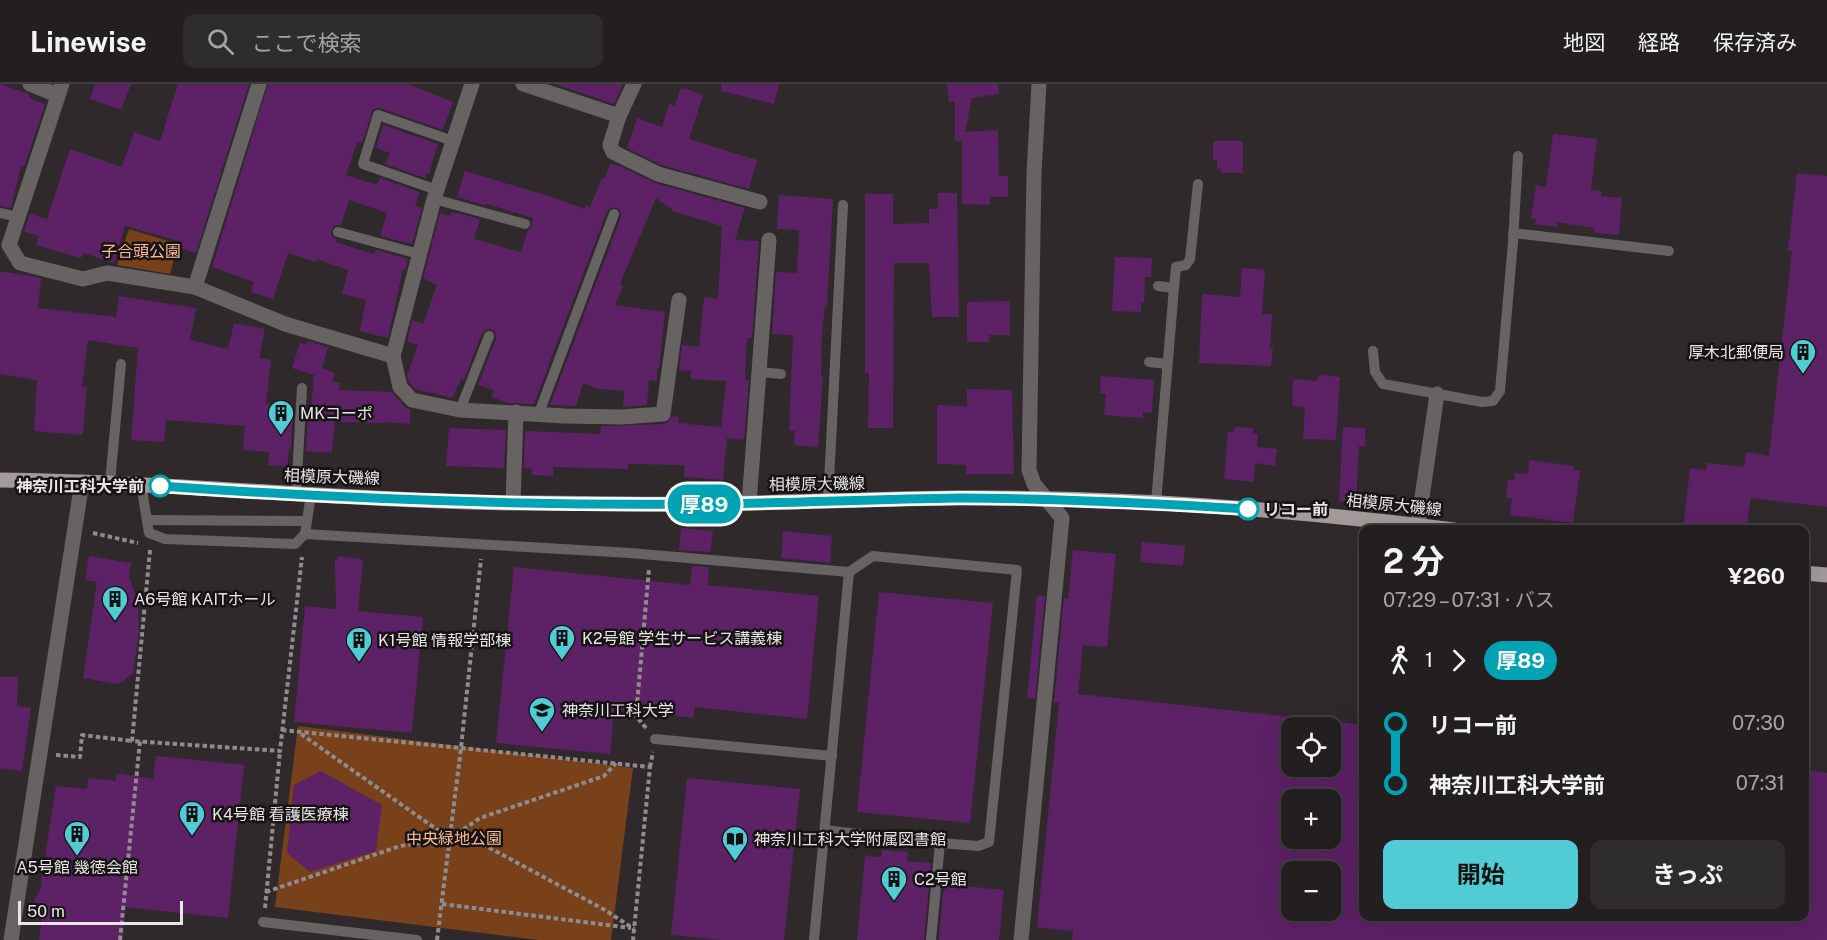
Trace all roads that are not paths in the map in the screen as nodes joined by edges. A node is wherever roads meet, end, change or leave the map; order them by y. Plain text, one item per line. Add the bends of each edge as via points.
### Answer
1 (30, 84) edge
2 (259, 84) edge
3 (472, 84) edge
4 (524, 84) edge
5 (634, 84) edge
6 (1039, 84) edge
7 (60, 89) edge
8 (619, 116) junction
9 (453, 141) junction
10 (1518, 156) dead end
11 (1198, 184) dead end
12 (435, 194) junction
13 (760, 202) dead end
14 (843, 205) dead end
15 (0, 213) edge
16 (614, 214) dead end
17 (18, 217) junction
18 (525, 224) dead end
19 (338, 232) dead end
20 (1513, 233) junction
21 (769, 240) dead end
22 (1669, 251) dead end
23 (419, 254) junction
24 (1158, 286) dead end
25 (195, 287) junction
26 (1174, 288) junction
27 (679, 300) dead end
28 (489, 336) dead end
29 (1373, 351) dead end
30 (393, 357) junction
31 (1149, 362) dead end
32 (121, 364) dead end
33 (1167, 364) junction
34 (759, 372) junction
35 (781, 374) dead end
36 (302, 388) dead end
37 (1437, 394) junction
38 (460, 410) junction
39 (516, 412) junction
40 (539, 413) junction
41 (0, 480) edge
42 (82, 482) junction
43 (110, 483) junction
44 (141, 484) junction
45 (304, 494) junction
46 (1049, 500) junction
47 (828, 502) junction
48 (513, 503) junction
49 (749, 503) junction
50 (1156, 503) junction
51 (147, 520) junction
52 (307, 521) junction
53 (1418, 525) joint
54 (305, 534) junction
55 (849, 572) junction
56 (1809, 573) edge
57 (1827, 575) edge
58 (655, 739) road end
59 (832, 756) junction
60 (825, 830) junction
61 (940, 843) junction
62 (263, 922) road end
63 (11, 940) edge
64 (417, 940) edge
65 (814, 940) edge
66 (931, 940) edge
67 (1021, 940) edge

1 - 7 street
2 - 25 street
3 - 9 street
4 - 8 street
5 - 8 street
6 - 46 street via 1029,470 1034,483
7 - 17 street
8 - 13 street via 610,145 613,152 658,174
9 - 12 street
9 - 12 lane via 378,115 363,164
10 - 20 lane
11 - 26 lane via 1190,259 1186,265 1176,267
12 - 18 lane
12 - 23 street
14 - 47 lane
15 - 17 lane
16 - 40 lane
17 - 25 street via 9,245 20,263 83,279 107,273
19 - 23 lane
20 - 22 lane
20 - 37 lane via 1500,391 1492,401 1482,402
21 - 34 street
23 - 30 street
24 - 26 lane
25 - 30 street via 285,324
26 - 33 lane
27 - 40 street via 663,414 621,417
28 - 38 lane
29 - 37 lane via 1375,372 1383,384
30 - 38 street via 400,387 412,400
31 - 33 lane
32 - 43 lane
33 - 50 lane
34 - 35 lane
34 - 49 street
36 - 45 lane
37 - 53 street
38 - 39 street
39 - 40 street
39 - 48 street
41 - 42 main road, 相模原大磯線
42 - 43 main road, 相模原大磯線
42 - 63 street
43 - 44 main road, 相模原大磯線
44 - 45 main road, 相模原大磯線
44 - 51 lane
45 - 48 main road, 相模原大磯線
45 - 52 lane
46 - 47 main road, 相模原大磯線
46 - 50 main road, 相模原大磯線
46 - 67 street via 1062,518
47 - 49 main road, 相模原大磯線
48 - 49 main road, 相模原大磯線
50 - 53 main road, 相模原大磯線
51 - 52 lane
51 - 54 lane via 149,533 165,539 295,544
52 - 54 lane
54 - 55 lane via 650,555
55 - 59 lane
55 - 61 lane via 873,556 1017,570 989,842 978,846
56 - 57 main road
58 - 59 lane
59 - 60 lane
60 - 61 lane
60 - 65 lane
61 - 66 lane
62 - 64 lane

